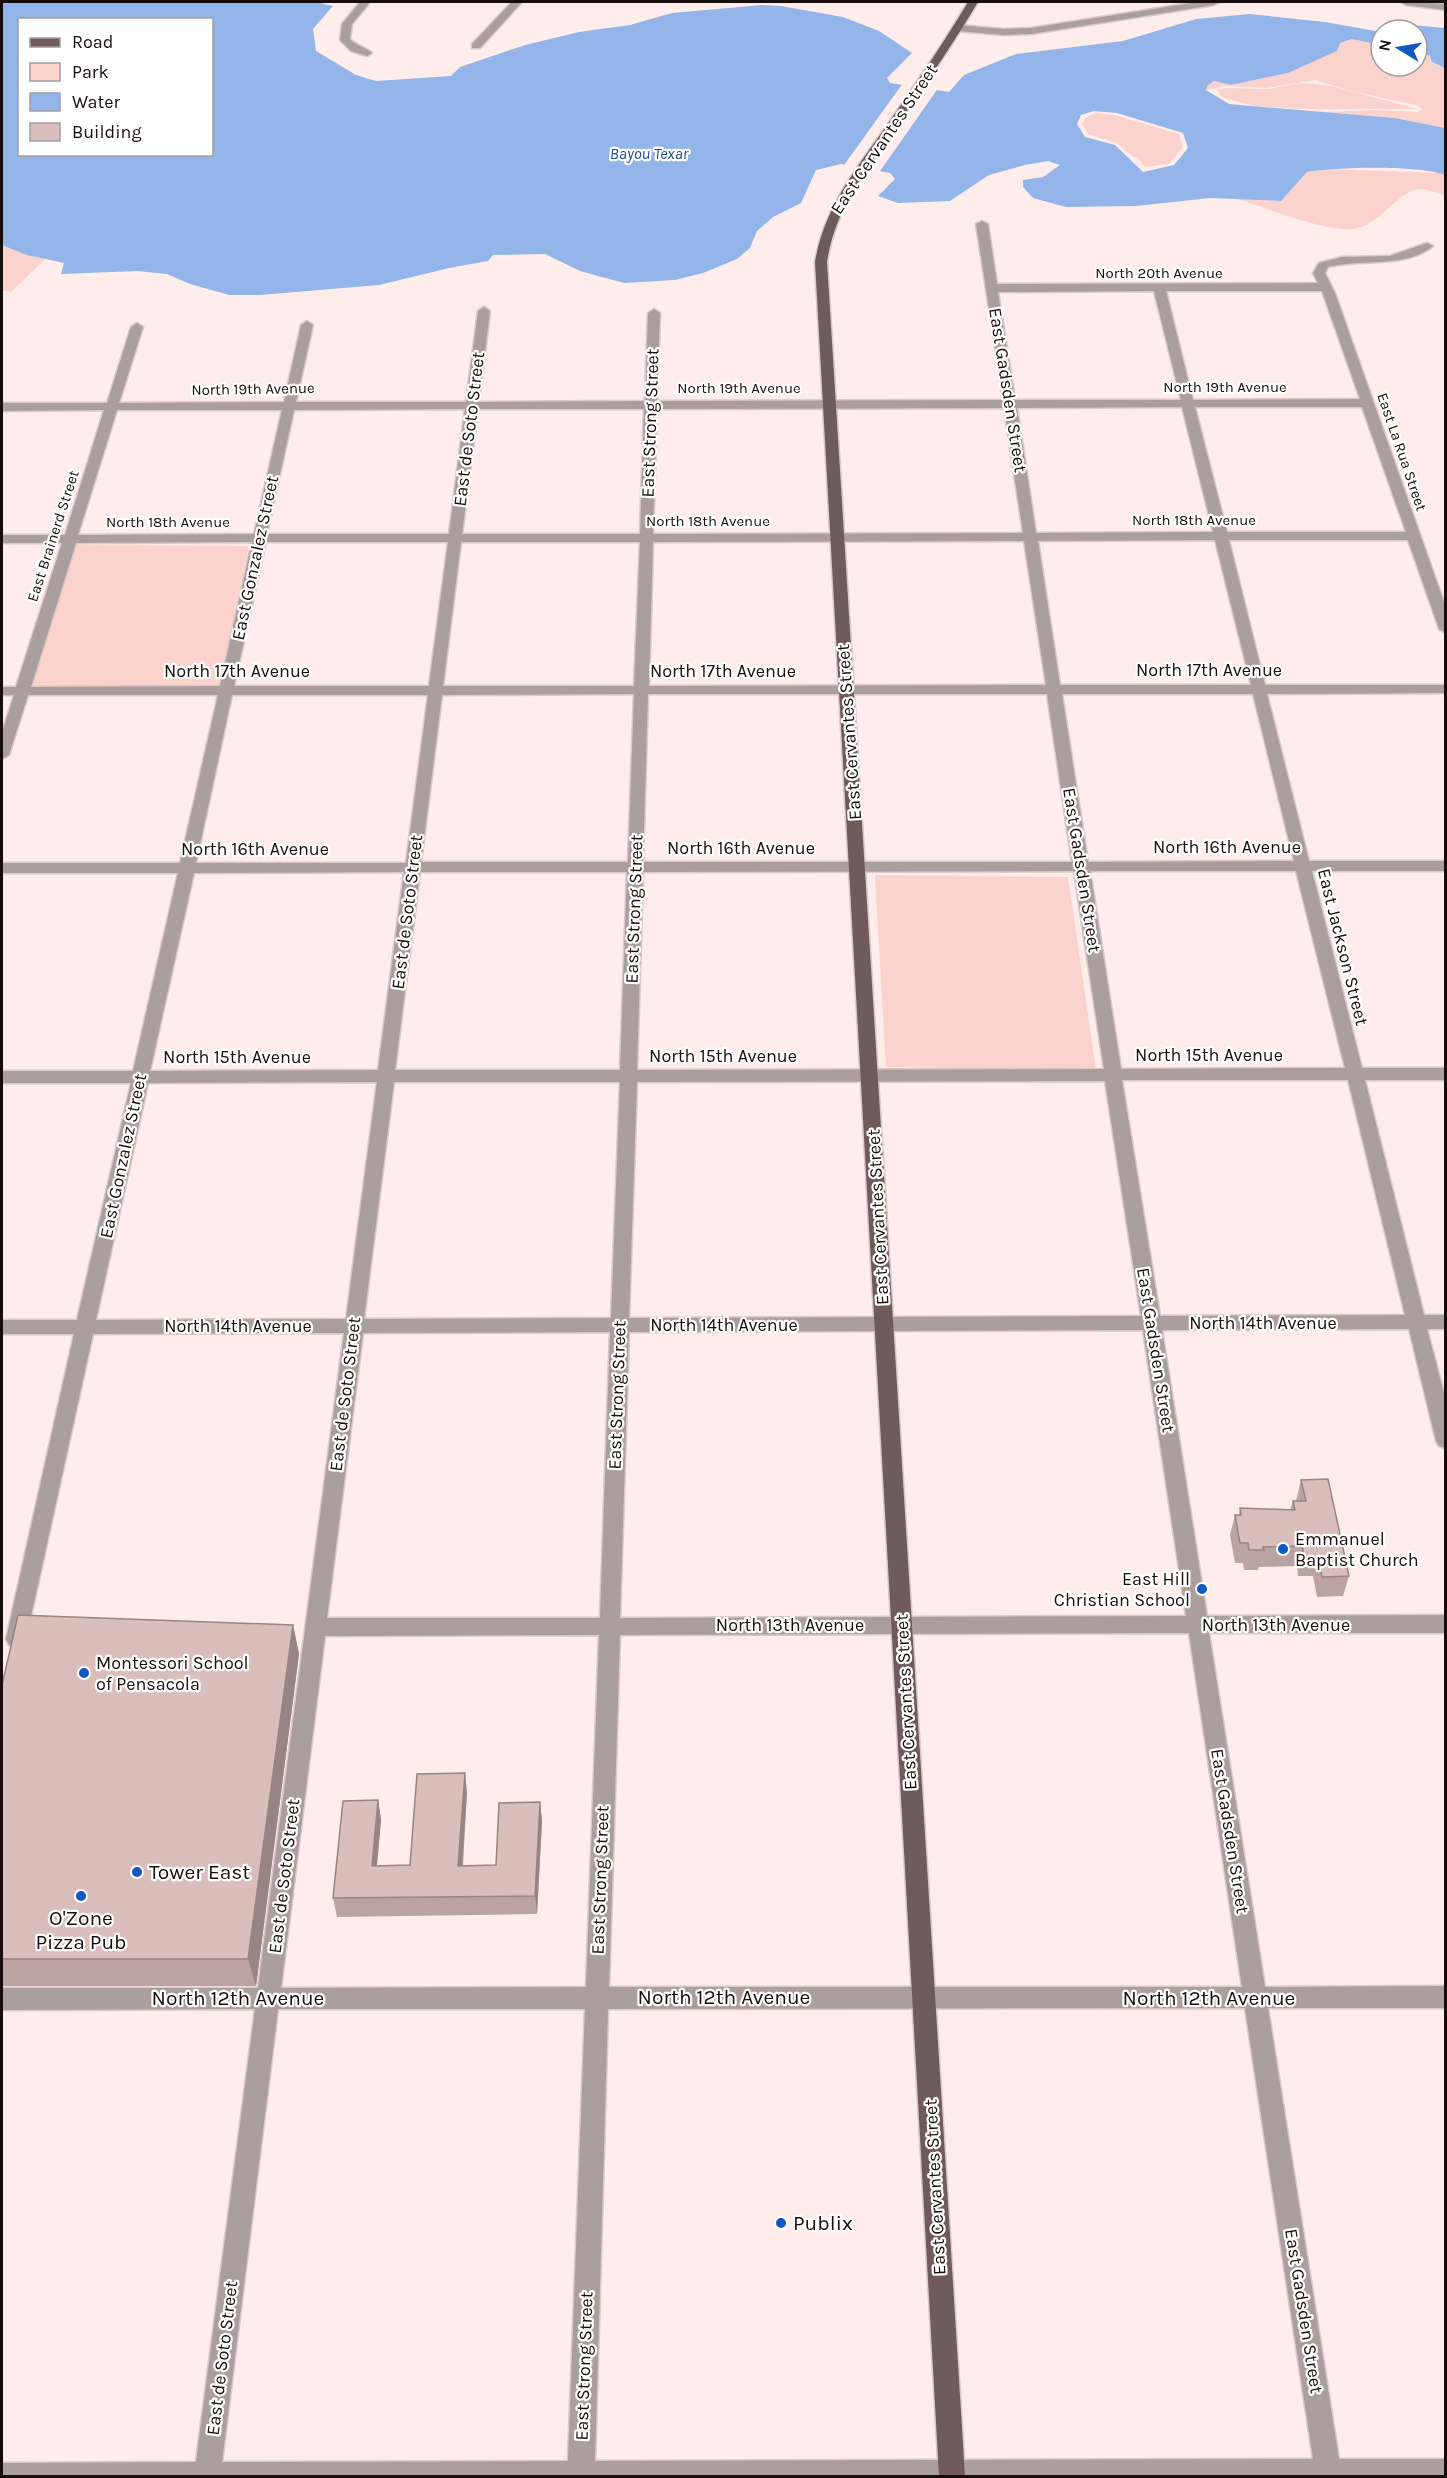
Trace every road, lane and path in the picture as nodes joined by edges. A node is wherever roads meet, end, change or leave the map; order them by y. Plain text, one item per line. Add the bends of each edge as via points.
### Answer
1 (365, 2) edge
2 (517, 2) edge
3 (973, 2) edge
4 (1132, 2) edge
5 (1214, 2) edge
6 (1406, 2) edge
7 (1429, 2) edge
8 (1446, 7) edge
9 (1126, 15) junction
10 (958, 28) junction
11 (476, 46) dead end
12 (367, 53) dead end
13 (982, 224) dead end
14 (1427, 246) dead end
15 (1326, 287) junction
16 (993, 288) junction
17 (1159, 288) junction
18 (484, 311) dead end
19 (654, 313) dead end
20 (307, 325) dead end
21 (137, 327) dead end
22 (1368, 403) junction
23 (472, 404) junction
24 (651, 404) junction
25 (1011, 404) junction
26 (1188, 404) junction
27 (289, 405) junction
28 (829, 405) junction
29 (2, 407) edge
30 (111, 408) junction
31 (1221, 536) junction
32 (1414, 536) junction
33 (837, 537) junction
34 (1031, 537) junction
35 (2, 538) edge
36 (70, 538) junction
37 (260, 538) junction
38 (455, 538) junction
39 (646, 538) junction
40 (1446, 629) edge
41 (1446, 689) edge
42 (641, 690) junction
43 (847, 690) junction
44 (1055, 690) junction
45 (1259, 690) junction
46 (2, 691) edge
47 (22, 691) junction
48 (226, 691) junction
49 (435, 691) junction
50 (2, 755) edge
51 (1446, 866) edge
52 (635, 867) junction
53 (857, 867) junction
54 (1082, 867) junction
55 (1303, 867) junction
56 (2, 868) edge
57 (187, 868) junction
58 (412, 868) junction
59 (1354, 1074) junction
60 (1446, 1074) edge
61 (870, 1075) junction
62 (1114, 1075) junction
63 (140, 1076) junction
64 (386, 1076) junction
65 (628, 1076) junction
66 (2, 1077) edge
67 (1446, 1322) edge
68 (1152, 1323) junction
69 (1416, 1323) junction
70 (884, 1325) junction
71 (354, 1326) junction
72 (620, 1326) junction
73 (2, 1327) edge
74 (85, 1327) junction
75 (1446, 1441) edge
76 (1446, 1624) edge
77 (610, 1625) junction
78 (902, 1625) junction
79 (1198, 1625) junction
80 (19, 1630) edge
81 (307, 1638) junction
82 (10, 1664) edge
83 (924, 1997) junction
84 (1446, 1997) edge
85 (268, 1998) junction
86 (596, 1998) junction
87 (1256, 1998) junction
88 (2, 1999) edge
89 (1446, 2472) edge
90 (952, 2474) edge
91 (1329, 2474) edge
92 (581, 2475) edge
93 (2, 2476) edge
94 (207, 2476) edge

1 - 12 street via 347,24 345,40
2 - 11 street
3 - 10 main road, East Cervantes Street
4 - 9 street
5 - 9 street
6 - 7 street
7 - 8 street
9 - 10 street via 1031,31
10 - 28 main road, East Cervantes Street via 831,216 821,252
13 - 16 street, East Gadsden Street
14 - 15 street via 1391,259 1328,263 1319,273
15 - 17 street, North 20th Avenue
15 - 22 street, East La Rua Street
16 - 17 street, North 20th Avenue
16 - 25 street, East Gadsden Street
17 - 26 street, East Jackson Street
18 - 23 street, East de Soto Street
19 - 24 street, East Strong Street
20 - 27 street, East Gonzalez Street
21 - 30 street, East Brainerd Street
22 - 26 street, North 19th Avenue
22 - 32 street, East La Rua Street
23 - 24 street, North 19th Avenue
23 - 27 street, North 19th Avenue
23 - 38 street, East de Soto Street
24 - 28 street, North 19th Avenue
24 - 39 street, East Strong Street
25 - 26 street, North 19th Avenue
25 - 28 street, North 19th Avenue
25 - 34 street, East Gadsden Street
26 - 31 street, East Jackson Street
27 - 30 street, North 19th Avenue
27 - 37 street, East Gonzalez Street
28 - 33 main road, East Cervantes Street
29 - 30 street, North 19th Avenue
30 - 36 street, East Brainerd Street
31 - 32 street, North 18th Avenue
31 - 34 street, North 18th Avenue
31 - 45 street, East Jackson Street
32 - 40 street, East La Rua Street
33 - 34 street, North 18th Avenue
33 - 39 street, North 18th Avenue
33 - 43 main road, East Cervantes Street
34 - 44 street, East Gadsden Street
35 - 36 street, North 18th Avenue
36 - 37 street, North 18th Avenue
36 - 47 street, East Brainerd Street
37 - 38 street, North 18th Avenue
37 - 48 street, East Gonzalez Street
38 - 39 street, North 18th Avenue
38 - 49 street, East de Soto Street
39 - 42 street, East Strong Street
41 - 45 street, North 17th Avenue
42 - 43 street, North 17th Avenue
42 - 49 street, North 17th Avenue
42 - 52 street, East Strong Street
43 - 44 street, North 17th Avenue
43 - 53 main road, East Cervantes Street
44 - 45 street, North 17th Avenue
44 - 54 street, East Gadsden Street
45 - 55 street, East Jackson Street
46 - 47 street, North 17th Avenue
47 - 48 street, North 17th Avenue
47 - 50 street, East Brainerd Street
48 - 49 street, North 17th Avenue
48 - 57 street, East Gonzalez Street
49 - 58 street, East de Soto Street
51 - 55 street, North 16th Avenue
52 - 53 street, North 16th Avenue
52 - 58 street, North 16th Avenue
52 - 65 street, East Strong Street
53 - 54 street, North 16th Avenue
53 - 61 main road, East Cervantes Street
54 - 55 street, North 16th Avenue
54 - 62 street, East Gadsden Street
55 - 59 street, East Jackson Street
56 - 57 street, North 16th Avenue
57 - 58 street, North 16th Avenue
57 - 63 street, East Gonzalez Street
58 - 64 street, East de Soto Street
59 - 60 street, North 15th Avenue
59 - 62 street, North 15th Avenue
59 - 69 street, East Jackson Street
61 - 62 street, North 15th Avenue
61 - 65 street, North 15th Avenue
61 - 70 main road, East Cervantes Street
62 - 68 street, East Gadsden Street
63 - 64 street, North 15th Avenue
63 - 66 street, North 15th Avenue
63 - 74 street, East Gonzalez Street
64 - 65 street, North 15th Avenue
64 - 71 street, East de Soto Street
65 - 72 street, East Strong Street
67 - 69 street, North 14th Avenue
68 - 69 street, North 14th Avenue
68 - 70 street, North 14th Avenue
68 - 79 street, East Gadsden Street
69 - 75 street, East Jackson Street
70 - 72 street, North 14th Avenue
70 - 78 main road, East Cervantes Street
71 - 72 street, North 14th Avenue
71 - 74 street, North 14th Avenue
71 - 81 street, East de Soto Street
72 - 77 street, East Strong Street
73 - 74 street, North 14th Avenue
74 - 80 street, East Gonzalez Street
76 - 79 street, North 13th Avenue
77 - 78 street, North 13th Avenue
77 - 81 street, North 13th Avenue
77 - 86 street, East Strong Street
78 - 79 street, North 13th Avenue
78 - 83 main road, East Cervantes Street
79 - 87 street, East Gadsden Street
80 - 82 street, East Gonzalez Street
81 - 85 street, East de Soto Street
83 - 86 street, North 12th Avenue
83 - 87 street, North 12th Avenue
83 - 90 main road, East Cervantes Street
84 - 87 street, North 12th Avenue
85 - 86 street, North 12th Avenue
85 - 88 street, North 12th Avenue
85 - 94 street, East de Soto Street
86 - 92 street, East Strong Street
87 - 91 street, East Gadsden Street
89 - 91 street
90 - 91 street
90 - 92 street
92 - 94 street
93 - 94 street

